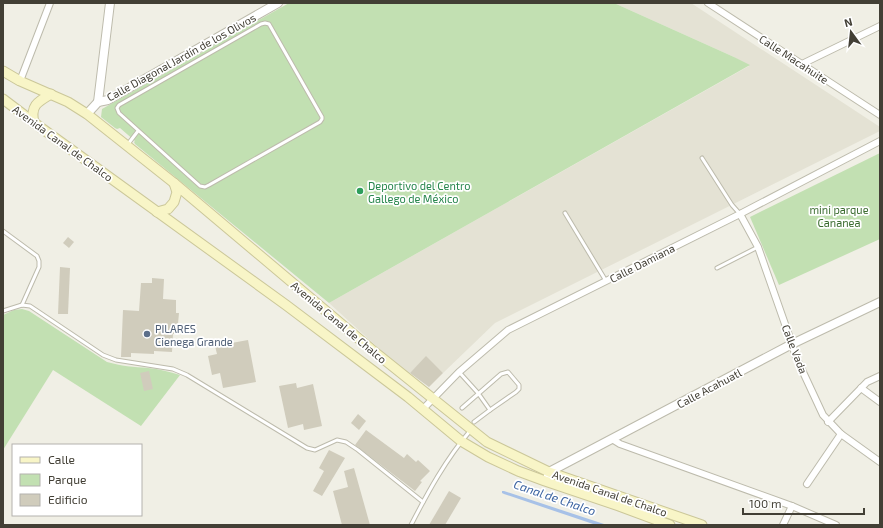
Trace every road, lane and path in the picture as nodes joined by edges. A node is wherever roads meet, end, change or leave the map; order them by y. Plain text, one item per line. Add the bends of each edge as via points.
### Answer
1 (50, 3) edge
2 (110, 3) edge
3 (278, 3) edge
4 (708, 3) edge
5 (880, 26) edge
6 (802, 64) junction
7 (3, 71) edge
8 (20, 81) junction
9 (51, 94) junction
10 (3, 98) edge
11 (98, 102) junction
12 (87, 114) junction
13 (880, 116) edge
14 (34, 122) junction
15 (138, 131) junction
16 (880, 141) edge
17 (126, 146) junction
18 (702, 158) dead end
19 (174, 184) junction
20 (157, 212) junction
21 (565, 213) dead end
22 (740, 214) junction
23 (3, 231) edge
24 (758, 247) junction
25 (717, 268) dead end
26 (606, 281) junction
27 (880, 303) edge
28 (22, 305) junction
29 (3, 311) edge
30 (792, 344) junction
31 (459, 372) junction
32 (880, 376) edge
33 (861, 388) junction
34 (478, 393) junction
35 (433, 399) junction
36 (880, 402) edge
37 (462, 408) dead end
38 (423, 409) junction
39 (490, 410) junction
40 (828, 422) junction
41 (473, 426) junction
42 (841, 434) junction
43 (612, 439) junction
44 (461, 441) junction
45 (880, 462) edge
46 (550, 472) junction
47 (545, 481) junction
48 (808, 484) dead end
49 (423, 502) junction
50 (792, 506) junction
51 (411, 525) edge
52 (670, 525) edge
53 (702, 525) edge
54 (783, 525) edge
55 (836, 525) edge

1 - 8 street
2 - 11 street
3 - 11 street, Calle Diagonal Jardín de los Olivos via 108,100
4 - 6 street, Calle Macahuite
5 - 6 street
6 - 13 street, Calle Macahuite
7 - 8 main road, Avenida Canal de Chalco
8 - 9 main road, Avenida Canal de Chalco
9 - 12 main road, Avenida Canal de Chalco
9 - 14 main road via 37,102
10 - 14 main road, Avenida Canal de Chalco
11 - 12 street, Calle Diagonal Jardín de los Olivos
12 - 17 main road, Avenida Canal de Chalco
14 - 20 main road, Avenida Canal de Chalco
15 - 15 lane via 118,113 119,105 265,23 269,24 322,117 320,122 205,186 200,186
15 - 17 lane
16 - 22 street, Calle Damiana
17 - 19 main road, Avenida Canal de Chalco
18 - 22 lane
19 - 20 main road via 177,192 174,202 168,209
19 - 35 main road, Avenida Canal de Chalco
20 - 38 main road, Avenida Canal de Chalco
21 - 26 lane
22 - 24 street, Calle Vada
22 - 26 street, Calle Damiana
23 - 28 lane via 37,256 39,261
24 - 25 lane
24 - 30 street, Calle Vada
26 - 31 street, Calle Damiana via 508,330
27 - 30 street, Calle Acahuatl
28 - 29 lane
28 - 49 lane via 30,306 103,355 116,360 173,368 187,375 307,448 315,450 338,440 346,442
30 - 40 street, Calle Vada via 799,364
30 - 43 street, Calle Acahuatl
31 - 34 lane
31 - 35 street, Calle Damiana
32 - 33 street
33 - 36 street
33 - 40 street
34 - 37 lane
34 - 39 lane
34 - 39 lane via 505,372 508,372 519,385 516,392
35 - 38 street, Calle Damiana
35 - 41 main road, Avenida Canal de Chalco
38 - 44 main road, Avenida Canal de Chalco
39 - 41 lane
40 - 42 street, Calle Vada
41 - 44 lane
41 - 46 main road, Avenida Canal de Chalco via 487,442
42 - 45 street, Calle Vada
42 - 48 street
43 - 46 street, Calle Acahuatl
43 - 50 street
44 - 47 main road, Avenida Canal de Chalco via 488,457
44 - 49 lane
46 - 47 street
46 - 53 main road, Avenida Canal de Chalco
47 - 52 main road, Avenida Canal de Chalco
49 - 51 lane
50 - 54 street
50 - 55 street

